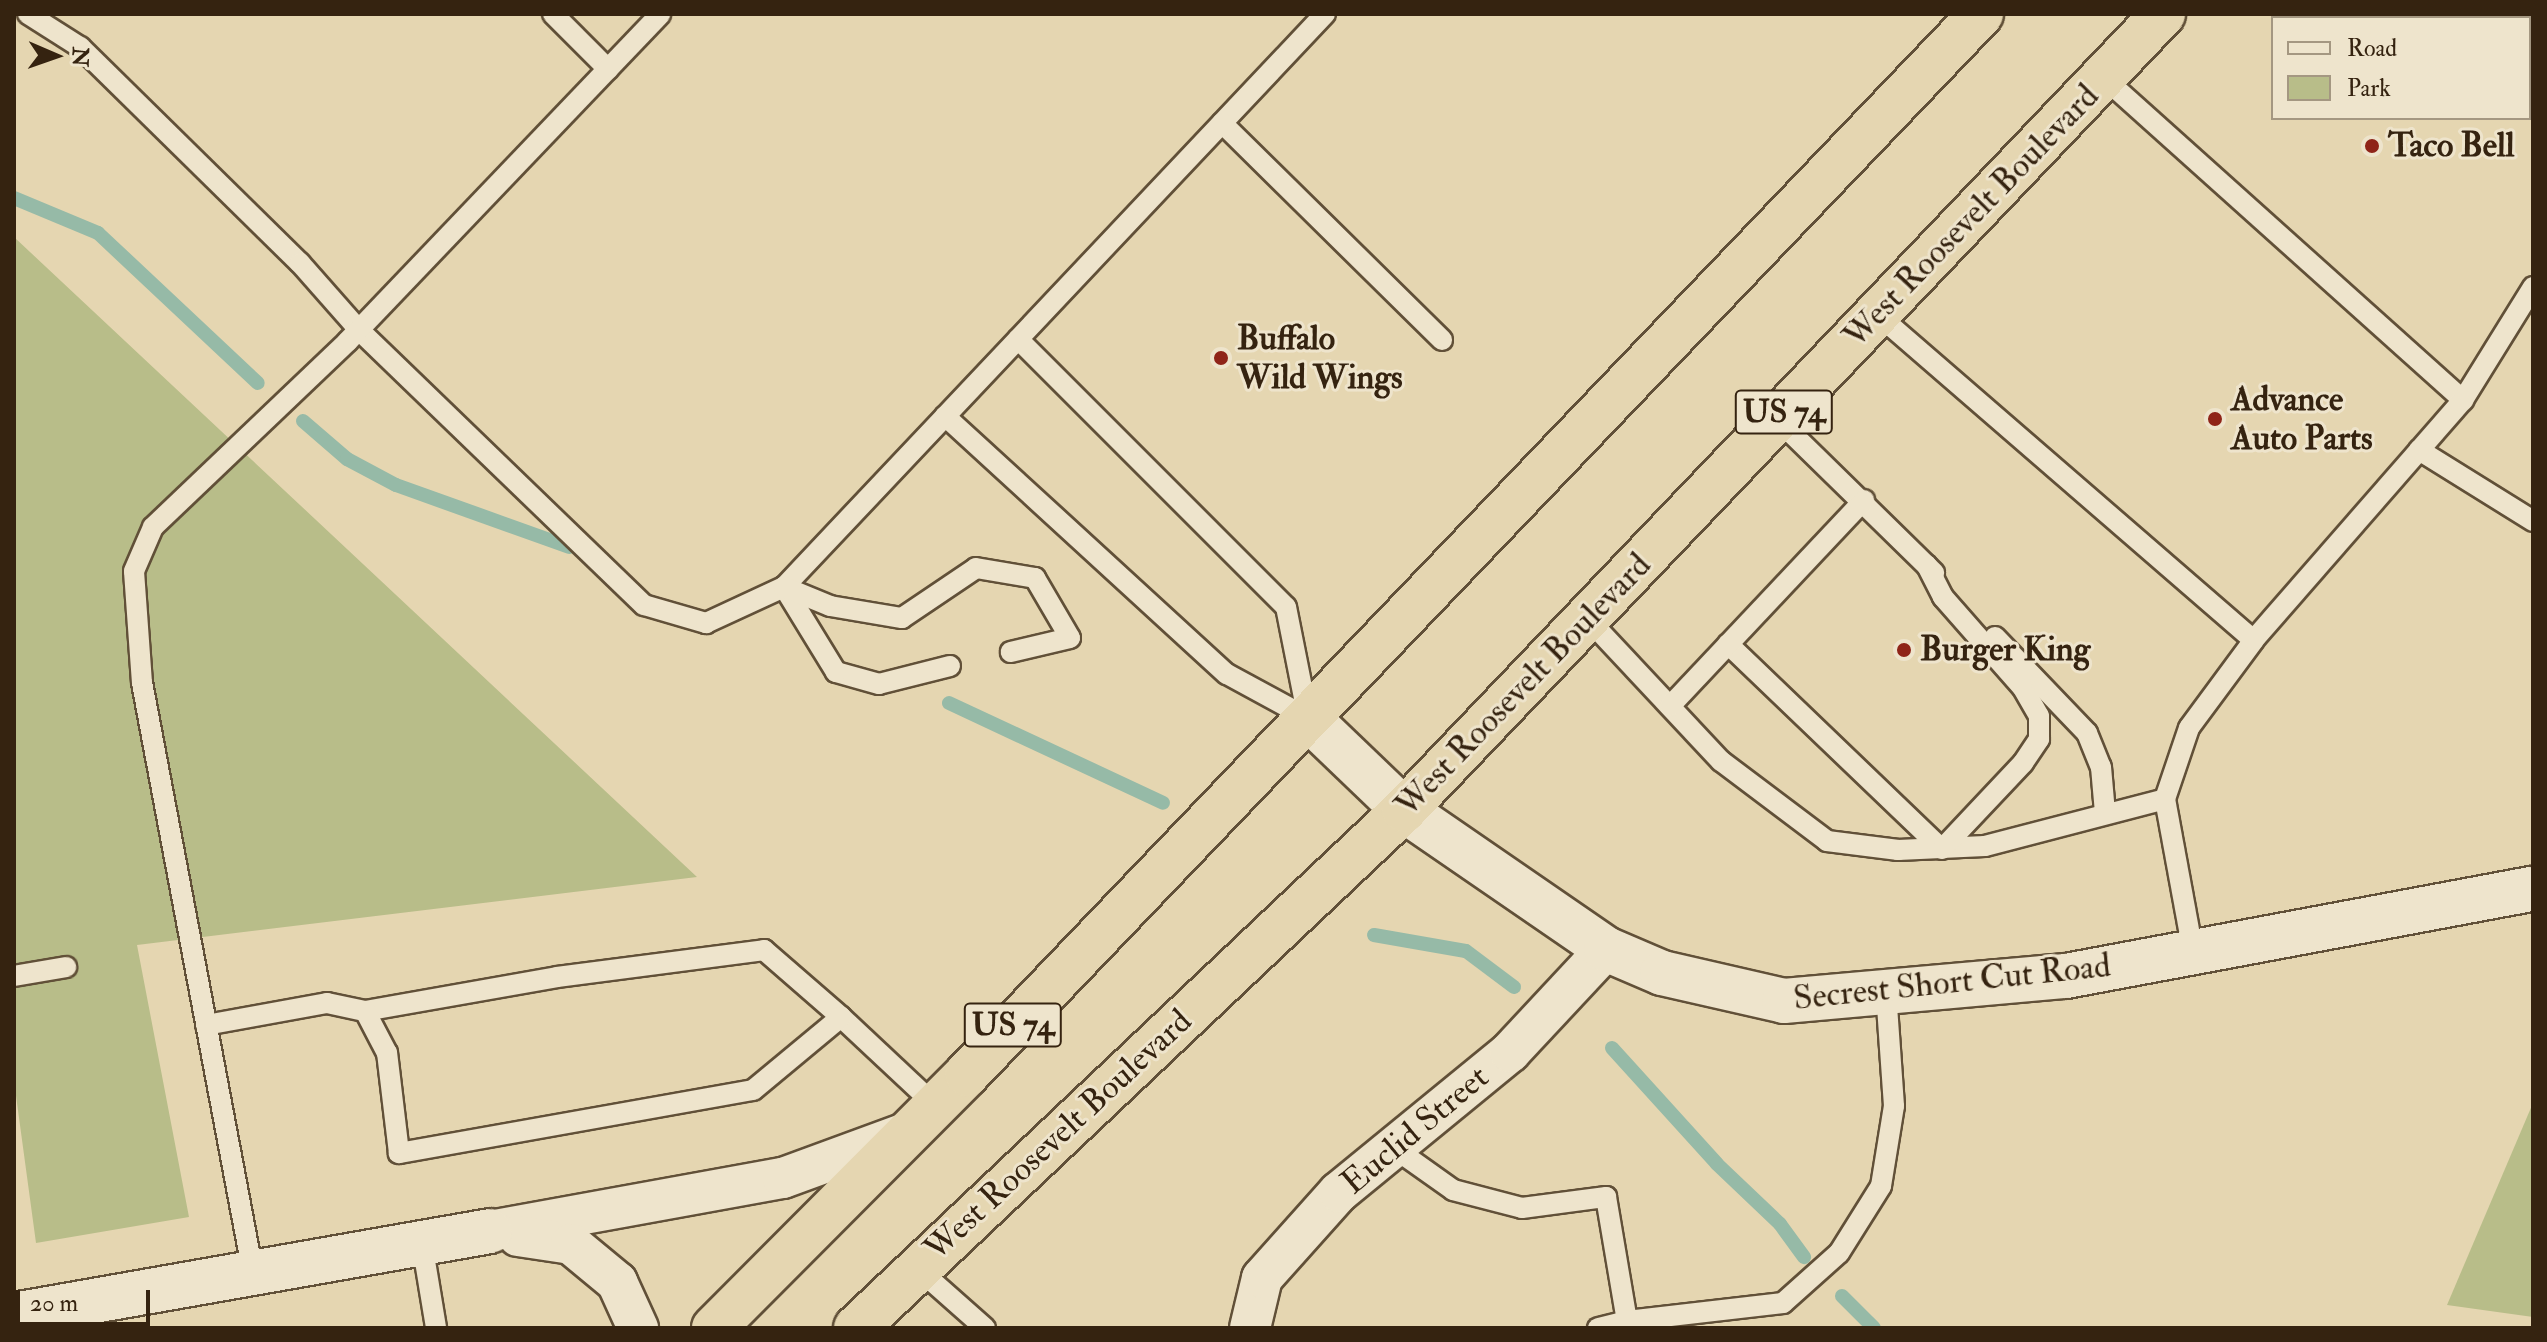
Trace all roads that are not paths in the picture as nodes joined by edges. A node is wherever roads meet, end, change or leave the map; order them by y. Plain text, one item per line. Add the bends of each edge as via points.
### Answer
1 (28, 14) edge
2 (553, 14) edge
3 (660, 14) edge
4 (1325, 14) edge
5 (1981, 14) edge
6 (2163, 14) edge
7 (608, 69) junction
8 (2103, 77) junction
9 (1222, 123) junction
10 (2533, 287) edge
11 (1877, 314) junction
12 (359, 330) junction
13 (1018, 339) junction
14 (1442, 340) dead end
15 (2463, 400) junction
16 (945, 416) junction
17 (1777, 419) junction
18 (2419, 450) junction
19 (1864, 500) junction
20 (2533, 521) edge
21 (1927, 565) junction
22 (784, 587) junction
23 (1587, 618) junction
24 (2254, 640) junction
25 (1728, 644) junction
26 (1011, 652) dead end
27 (950, 666) dead end
28 (1670, 706) junction
29 (1308, 718) junction
30 (2165, 799) junction
31 (1404, 810) junction
32 (2105, 813) junction
33 (1942, 849) junction
34 (2533, 889) edge
35 (1606, 949) junction
36 (2193, 952) junction
37 (66, 967) dead end
38 (14, 976) edge
39 (1886, 992) junction
40 (365, 1011) junction
41 (841, 1017) junction
42 (206, 1025) junction
43 (920, 1119) junction
44 (1394, 1148) junction
45 (490, 1231) junction
46 (422, 1243) junction
47 (916, 1267) junction
48 (253, 1273) junction
49 (14, 1315) edge
50 (1627, 1321) junction
51 (436, 1328) edge
52 (638, 1328) edge
53 (714, 1328) edge
54 (856, 1328) edge
55 (985, 1328) edge
56 (1250, 1328) edge
57 (1598, 1328) edge

1 - 12 lane via 80,47 300,263
2 - 7 lane
3 - 7 lane
4 - 9 lane
5 - 29 highway, US 74
6 - 8 highway, West Roosevelt Boulevard / US 74
7 - 12 lane
8 - 11 highway, West Roosevelt Boulevard / US 74
8 - 15 lane
9 - 13 lane
9 - 14 lane
10 - 15 lane
11 - 17 highway, West Roosevelt Boulevard / US 74
11 - 24 lane
12 - 22 lane via 644,605 706,623
12 - 42 lane via 153,527 134,571 142,683
13 - 16 lane
13 - 29 lane via 1286,607
15 - 18 lane
16 - 22 lane
16 - 29 lane via 1227,674
17 - 19 lane
17 - 23 highway, West Roosevelt Boulevard / US 74
18 - 20 lane
18 - 24 lane
19 - 21 lane
19 - 25 lane
21 - 32 lane via 2087,733 2101,767
21 - 33 lane via 1943,597 2022,687 2039,716 2039,739 2023,763
22 - 26 lane via 830,606 902,618 976,568 1035,578 1070,638
22 - 27 lane via 836,672 879,684
23 - 28 lane
23 - 31 highway, West Roosevelt Boulevard / US 74
24 - 30 lane via 2189,728
25 - 28 lane
25 - 33 lane
28 - 33 lane via 1721,761 1827,841
29 - 31 main road, Secrest Short Cut Road
29 - 43 highway, US 74
30 - 32 lane
30 - 36 lane
31 - 35 main road, Secrest Short Cut Road
31 - 47 highway, West Roosevelt Boulevard / US 74
32 - 33 lane via 1985,846
34 - 36 main road, Secrest Short Cut Road
35 - 39 main road, Secrest Short Cut Road via 1662,973 1784,1001
35 - 44 street, Euclid Street via 1510,1052
36 - 39 main road, Secrest Short Cut Road via 2066,976
37 - 38 lane
39 - 50 lane via 1894,1106 1881,1186 1839,1253 1783,1303
40 - 41 lane via 557,977 764,950
40 - 41 lane via 387,1053 399,1153 753,1090
40 - 42 lane via 327,1003
41 - 43 lane
42 - 48 lane
43 - 45 street via 783,1178
43 - 53 highway, US 74
44 - 50 lane via 1453,1190 1522,1208 1606,1197
44 - 56 street, Euclid Street via 1339,1192 1262,1278
45 - 46 main road
45 - 52 street via 571,1244 617,1282
46 - 48 main road
46 - 51 lane
47 - 54 highway, West Roosevelt Boulevard / US 74
47 - 55 lane
48 - 49 main road
50 - 57 lane

